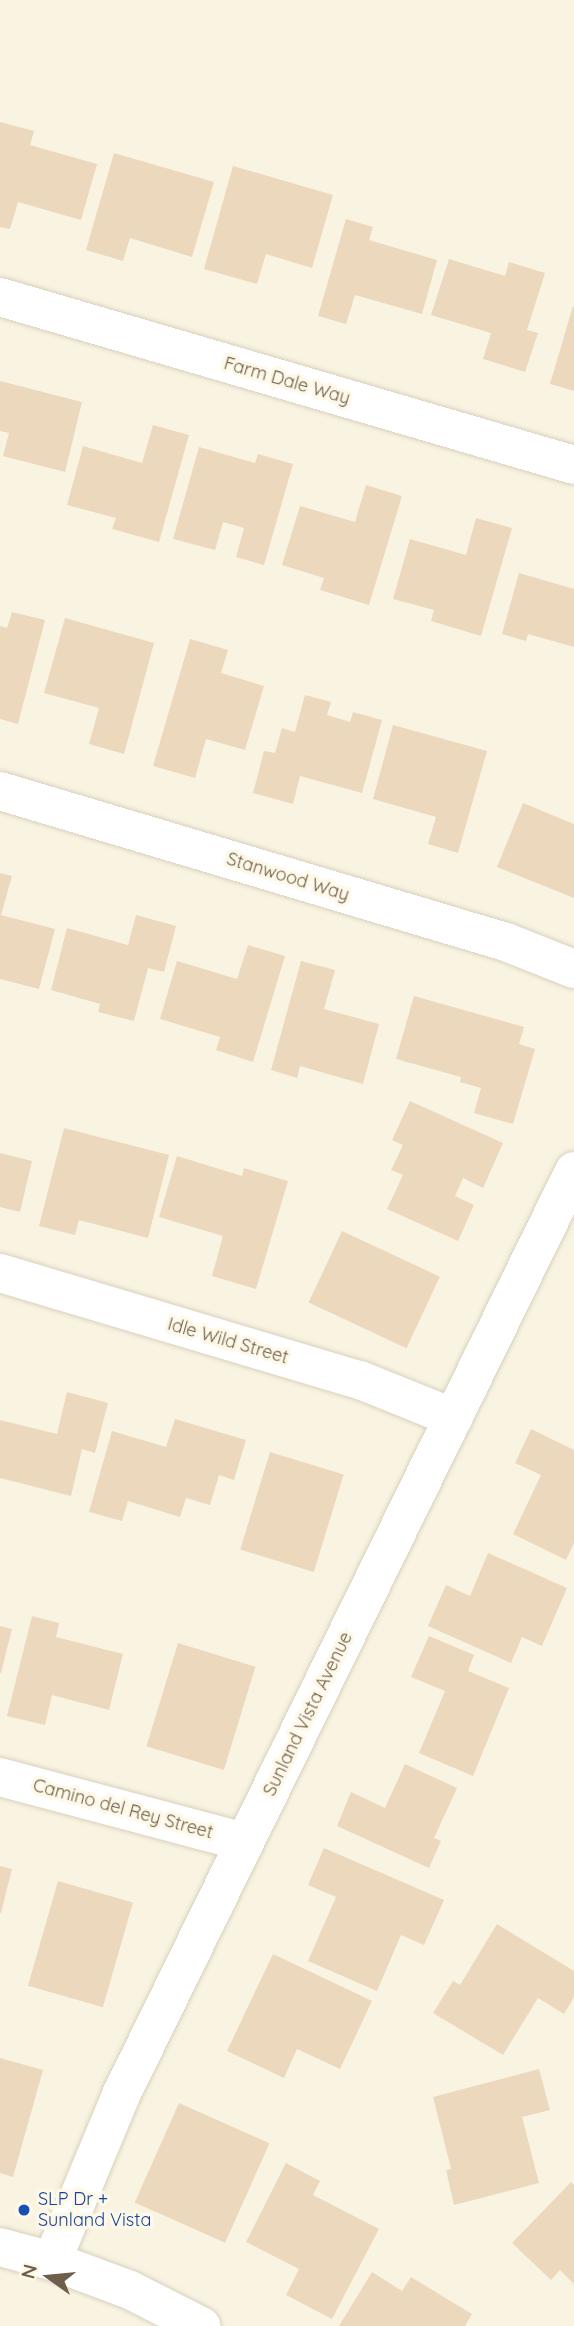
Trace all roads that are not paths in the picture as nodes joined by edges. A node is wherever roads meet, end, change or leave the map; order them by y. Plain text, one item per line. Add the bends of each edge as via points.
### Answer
1 (0, 297) edge
2 (574, 465) edge
3 (0, 790) edge
4 (574, 969) edge
5 (574, 1171) edge
6 (0, 1273) edge
7 (454, 1418) junction
8 (0, 1777) edge
9 (245, 1842) junction
10 (0, 2247) edge
11 (52, 2261) junction
12 (201, 2326) edge

1 - 2 street, Farm Dale Way
3 - 4 street, Stanwood Way via 506,942
5 - 7 street, Sunland Vista Avenue
6 - 7 street, Idle Wild Street via 360,1380
7 - 9 street, Sunland Vista Avenue
8 - 9 street, Camino del Rey Street
9 - 11 street, Sunland Vista Avenue via 121,2095
10 - 11 street
11 - 12 street via 130,2290

